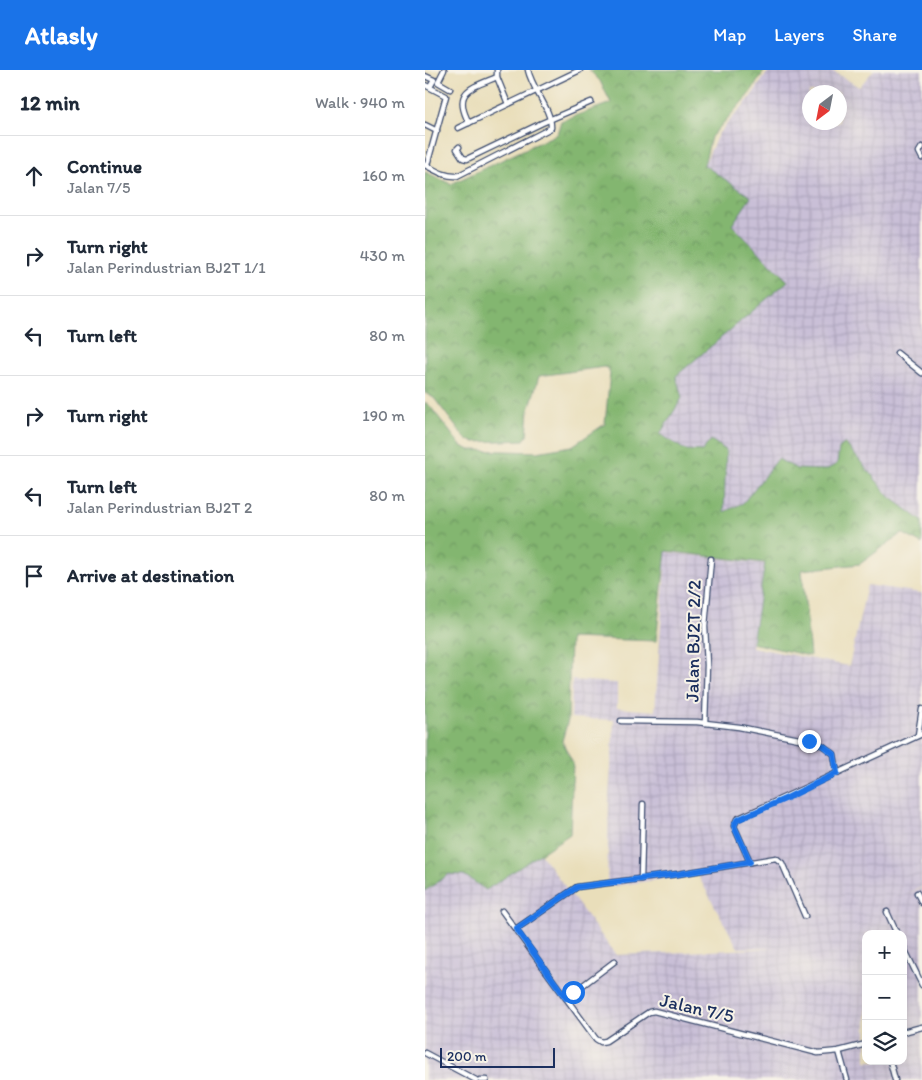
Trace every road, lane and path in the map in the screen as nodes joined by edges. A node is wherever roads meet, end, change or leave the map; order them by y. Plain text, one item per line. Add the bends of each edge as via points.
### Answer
1 (444, 70) edge
2 (497, 70) edge
3 (528, 70) edge
4 (580, 70) edge
5 (425, 76) edge
6 (497, 77) junction
7 (435, 81) junction
8 (427, 86) edge
9 (450, 89) dead end
10 (537, 91) junction
11 (591, 102) dead end
12 (508, 104) junction
13 (550, 119) junction
14 (469, 123) junction
15 (425, 125) edge
16 (458, 128) dead end
17 (437, 131) junction
18 (459, 147) dead end
19 (922, 147) edge
20 (922, 158) edge
21 (426, 165) edge
22 (897, 353) dead end
23 (922, 373) edge
24 (711, 559) dead end
25 (922, 709) edge
26 (621, 721) dead end
27 (705, 723) junction
28 (920, 735) edge
29 (837, 773) junction
30 (643, 804) dead end
31 (750, 862) junction
32 (641, 879) junction
33 (917, 893) dead end
34 (922, 903) edge
35 (503, 911) dead end
36 (887, 912) dead end
37 (805, 916) dead end
38 (516, 929) junction
39 (895, 930) edge
40 (907, 954) edge
41 (615, 961) dead end
42 (922, 985) edge
43 (566, 998) junction
44 (922, 1027) edge
45 (907, 1031) edge
46 (862, 1045) edge
47 (425, 1052) edge
48 (839, 1052) junction
49 (891, 1065) edge
50 (478, 1080) edge
51 (486, 1080) edge
52 (847, 1080) edge
53 (895, 1080) edge

1 - 7 street
2 - 6 street
3 - 10 street
4 - 10 street
5 - 7 street
6 - 12 street
6 - 14 street via 468,90 462,99 462,108
7 - 8 street
7 - 9 street
8 - 17 street via 446,96
10 - 12 street
10 - 13 street
11 - 13 street
12 - 14 street
13 - 18 street via 467,159 458,151
13 - 21 street via 549,130 457,176 445,175
14 - 16 street
15 - 17 street
17 - 21 street
19 - 20 street via 919,152
22 - 23 street
24 - 27 street, Jalan BJ2T 2/2 via 705,626
25 - 28 street
26 - 27 street
27 - 29 street via 757,730 822,745 834,754
28 - 29 street
29 - 31 street via 737,820 734,826
30 - 32 street
31 - 32 street
31 - 37 street via 780,860
32 - 38 street via 577,887
33 - 34 street
35 - 38 street, Jalan 7/5
36 - 39 street
38 - 43 street, Jalan 7/5
40 - 42 street
41 - 43 street
43 - 48 street, Jalan 7/5 via 601,1042 654,1011 808,1052
44 - 45 street
46 - 48 street, Jalan 7/5
47 - 50 street
48 - 52 street
49 - 53 street
50 - 51 street

